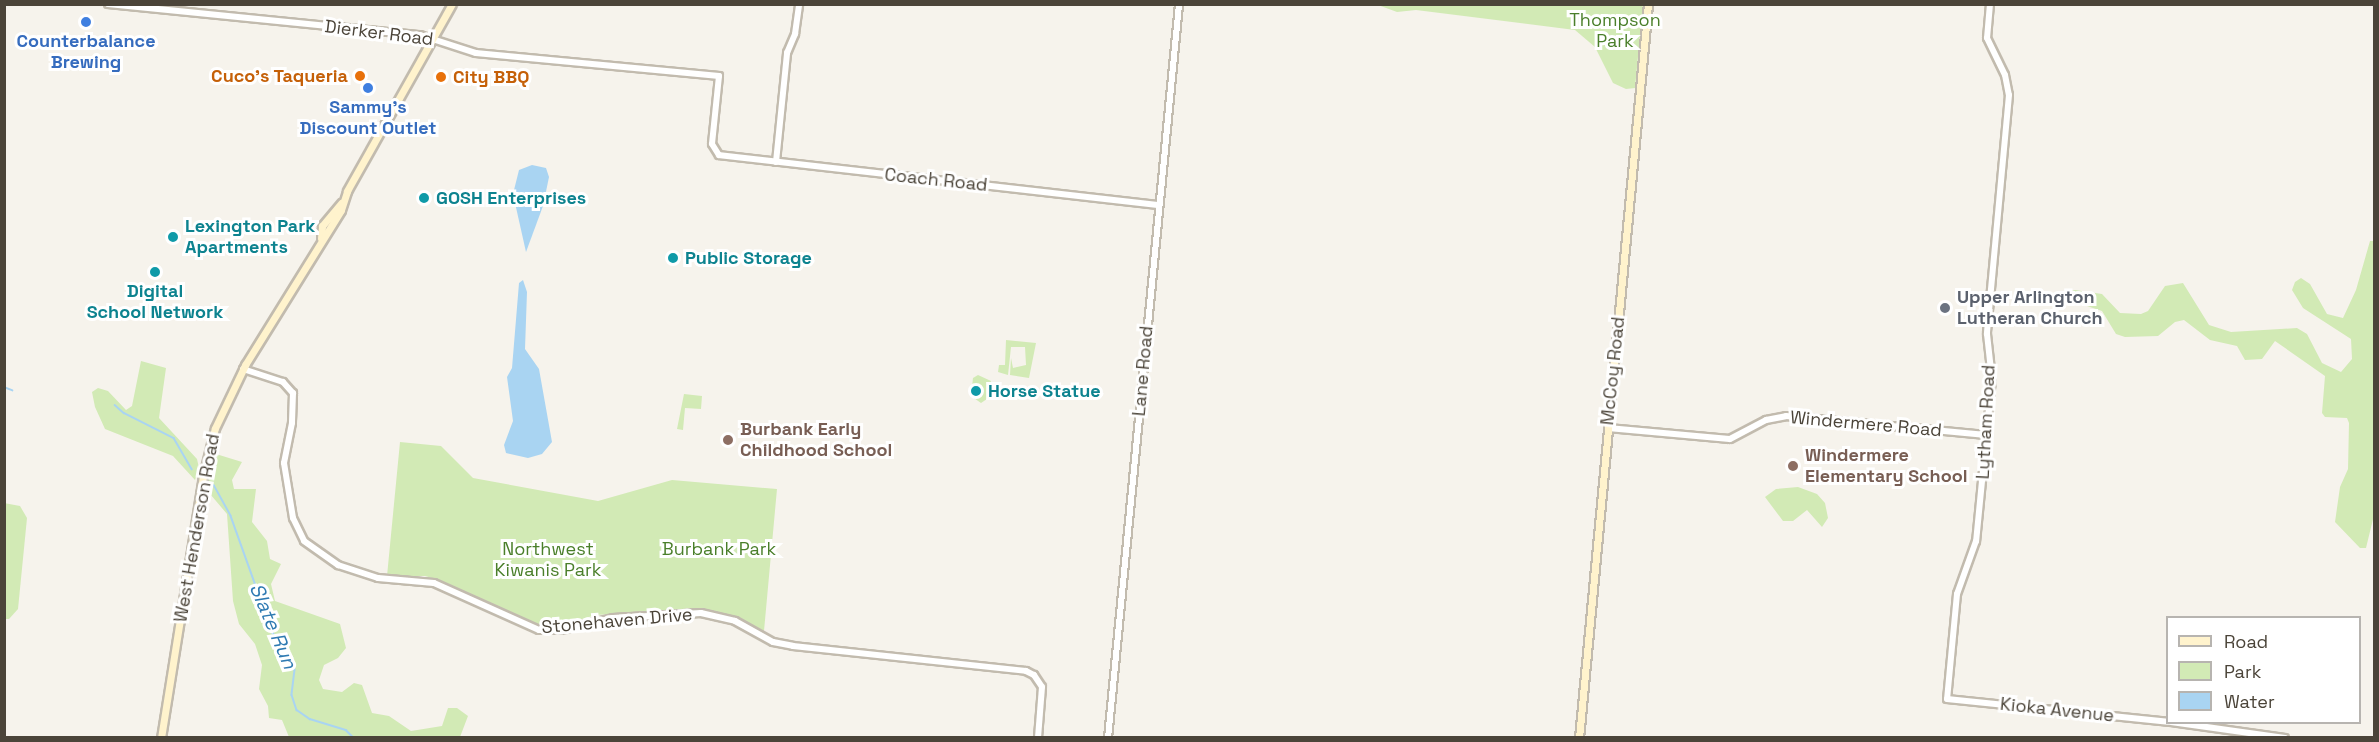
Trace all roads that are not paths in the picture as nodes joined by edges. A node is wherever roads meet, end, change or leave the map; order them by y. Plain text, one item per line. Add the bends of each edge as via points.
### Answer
1 (108, 4) edge
2 (452, 4) edge
3 (799, 4) edge
4 (1179, 4) edge
5 (1648, 4) edge
6 (1990, 4) edge
7 (434, 37) junction
8 (715, 152) joint
9 (776, 162) junction
10 (1159, 205) junction
11 (243, 369) junction
12 (1608, 428) junction
13 (1986, 435) junction
14 (1947, 699) joint
15 (2166, 722) edge
16 (2184, 724) edge
17 (161, 738) edge
18 (1038, 738) edge
19 (1108, 738) edge
20 (1579, 738) edge
21 (2285, 738) edge

1 - 7 street, Dierker Road
2 - 7 main road, West Henderson Road
3 - 9 street via 795,34 787,53
4 - 10 street, Lane Road
5 - 12 main road, McCoy Road
6 - 13 street, Lytham Road via 1987,38 2005,75 2009,95 1987,334 1992,369
7 - 8 street, Dierker Road via 476,53 719,76
7 - 11 main road, West Henderson Road
8 - 9 street, Coach Road
9 - 10 street, Coach Road
10 - 19 street, Lane Road
11 - 17 main road, West Henderson Road via 215,428 206,458
11 - 18 street, Stonehaven Drive via 283,382 293,393 284,464 293,518 311,548 344,567 378,578 434,583 538,630 561,630 613,618 701,613 737,621 778,643 1023,670 1040,682
12 - 13 street, Windermere Road via 1730,439 1766,420 1786,416
12 - 20 main road, McCoy Road
13 - 14 street, Lytham Road via 1976,542 1957,600
14 - 15 street, Kioka Avenue
16 - 21 street, Kioka Avenue

